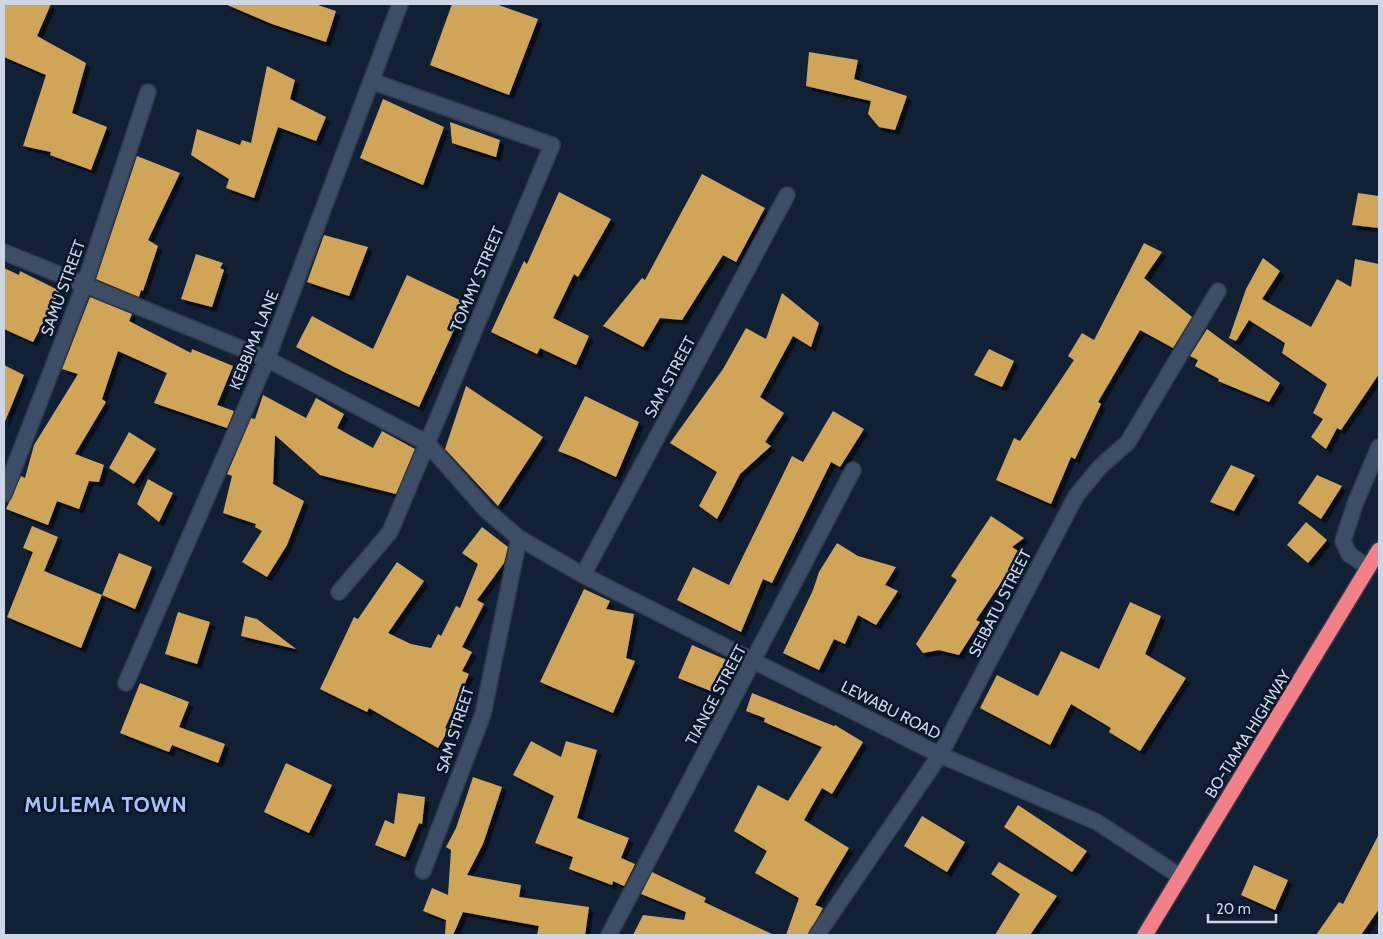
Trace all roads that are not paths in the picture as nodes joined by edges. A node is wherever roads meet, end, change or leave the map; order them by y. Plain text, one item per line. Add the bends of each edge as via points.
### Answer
1 (400, 4) edge
2 (371, 81) junction
3 (148, 92) dead end
4 (788, 195) dead end
5 (4, 252) edge
6 (84, 286) junction
7 (1218, 291) dead end
8 (268, 358) junction
9 (427, 443) junction
10 (1379, 447) edge
11 (853, 470) dead end
12 (4, 494) edge
13 (519, 538) junction
14 (1379, 550) edge
15 (1369, 568) junction
16 (583, 575) junction
17 (339, 592) dead end
18 (754, 660) junction
19 (126, 683) dead end
20 (940, 755) junction
21 (423, 871) dead end
22 (1181, 878) junction
23 (609, 935) edge
24 (817, 935) edge
25 (1145, 935) edge

1 - 2 street, KEBBIMA LANE
2 - 8 street, KEBBIMA LANE
2 - 9 street, TOMMY STREET via 552,145
3 - 6 street, SAMU STREET
4 - 16 street, SAM STREET
5 - 6 street
6 - 8 street
6 - 12 street, SAMU STREET
7 - 20 street, SEIBATU STREET via 1128,442 1100,467 1076,496
8 - 9 street
8 - 19 street, KEBBIMA LANE
9 - 13 street, LEWABU ROAD via 486,510
9 - 17 street, TOMMY STREET via 390,532
10 - 15 street via 1343,541 1350,554
11 - 18 street, TIANGE STREET
13 - 16 street, LEWABU ROAD
13 - 21 street, SAM STREET via 482,714
14 - 15 highway, BO-TIAMA HIGHWAY
15 - 22 highway, BO-TIAMA HIGHWAY
16 - 18 street, LEWABU ROAD
18 - 20 street, LEWABU ROAD
18 - 23 street, TIANGE STREET
20 - 22 street, LEWABU ROAD via 1097,822
20 - 24 street, SEIBATU STREET
22 - 25 highway, BO-TIAMA HIGHWAY

